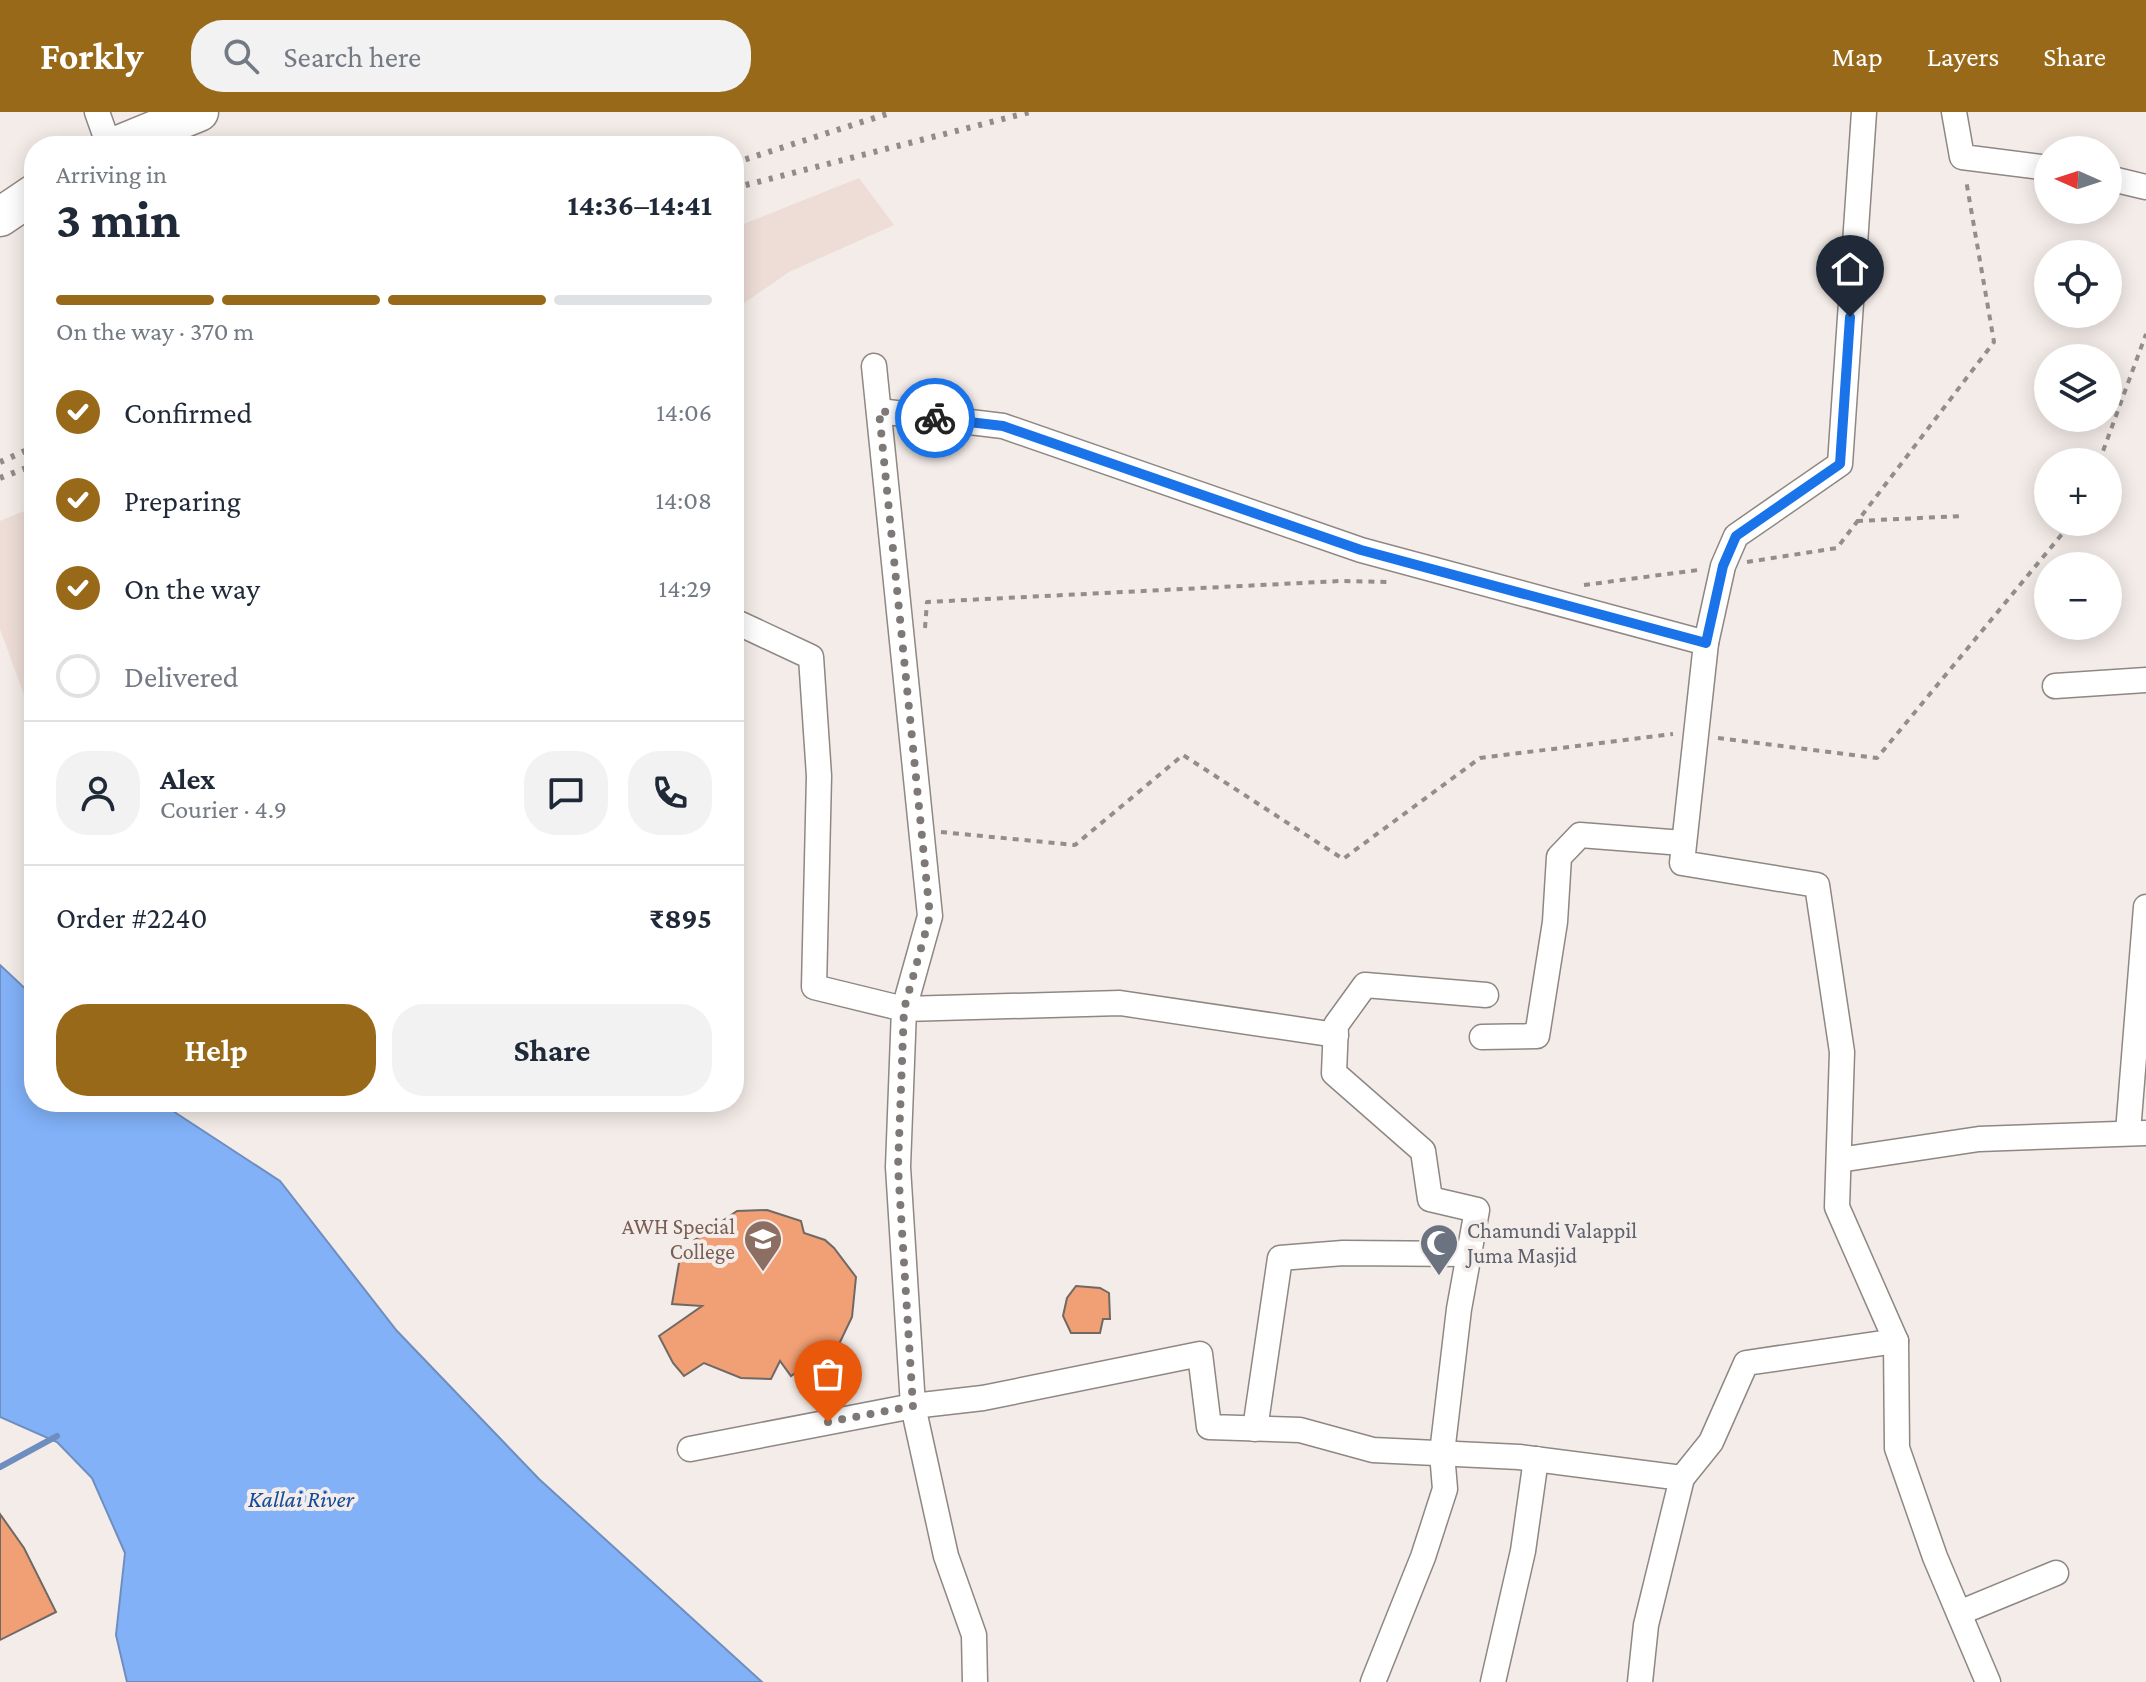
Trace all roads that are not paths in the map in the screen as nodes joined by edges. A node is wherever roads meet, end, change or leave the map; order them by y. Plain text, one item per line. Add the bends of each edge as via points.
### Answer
1 (97, 112) edge
2 (199, 112) edge
3 (1864, 112) edge
4 (1954, 112) edge
5 (105, 136) edge
6 (140, 136) edge
7 (2034, 166) edge
8 (2122, 181) edge
9 (2146, 187) edge
10 (24, 201) edge
11 (0, 217) edge
12 (874, 366) dead end
13 (879, 411) junction
14 (744, 626) edge
15 (1706, 643) junction
16 (2146, 680) edge
17 (2055, 686) dead end
18 (1683, 843) junction
19 (2146, 907) edge
20 (1486, 995) dead end
21 (904, 1009) junction
22 (1336, 1035) junction
23 (1482, 1037) dead end
24 (2137, 1132) edge
25 (1839, 1160) junction
26 (1469, 1254) junction
27 (1896, 1341) junction
28 (913, 1406) junction
29 (1255, 1429) junction
30 (690, 1449) dead end
31 (1442, 1453) junction
32 (1536, 1459) junction
33 (1682, 1478) junction
34 (2056, 1573) dead end
35 (1959, 1613) junction
36 (975, 1682) edge
37 (1373, 1682) edge
38 (1493, 1682) edge
39 (1640, 1682) edge
40 (1988, 1682) edge

1 - 5 street
2 - 6 main road
3 - 15 street via 1840,464 1736,536 1723,566
4 - 7 street via 1962,157
8 - 9 street
10 - 11 main road
12 - 13 street
13 - 15 street via 1003,426 1361,550
13 - 21 street via 930,916
14 - 21 street via 811,657 819,776 814,987
15 - 18 street
16 - 17 street
18 - 23 street via 1580,835 1559,857 1537,1036
18 - 25 street via 1682,863 1817,885 1842,1052
19 - 24 street
20 - 22 street via 1365,985 1336,1025
21 - 22 street via 1120,1003
21 - 28 street via 898,1167
22 - 26 street via 1334,1073 1423,1151 1430,1199 1477,1210
24 - 25 street via 1979,1139
25 - 27 street via 1837,1207
26 - 29 street via 1280,1258
26 - 31 street
27 - 33 street via 1746,1363 1711,1442
27 - 35 street via 1897,1448
28 - 29 street via 983,1398 1200,1354 1209,1427
28 - 30 street
28 - 36 street via 946,1556 974,1635
29 - 31 street via 1300,1430 1373,1450
31 - 32 street
31 - 37 street via 1445,1489
32 - 33 street
32 - 38 street via 1523,1551
33 - 39 street via 1646,1625
34 - 35 street
35 - 40 street

